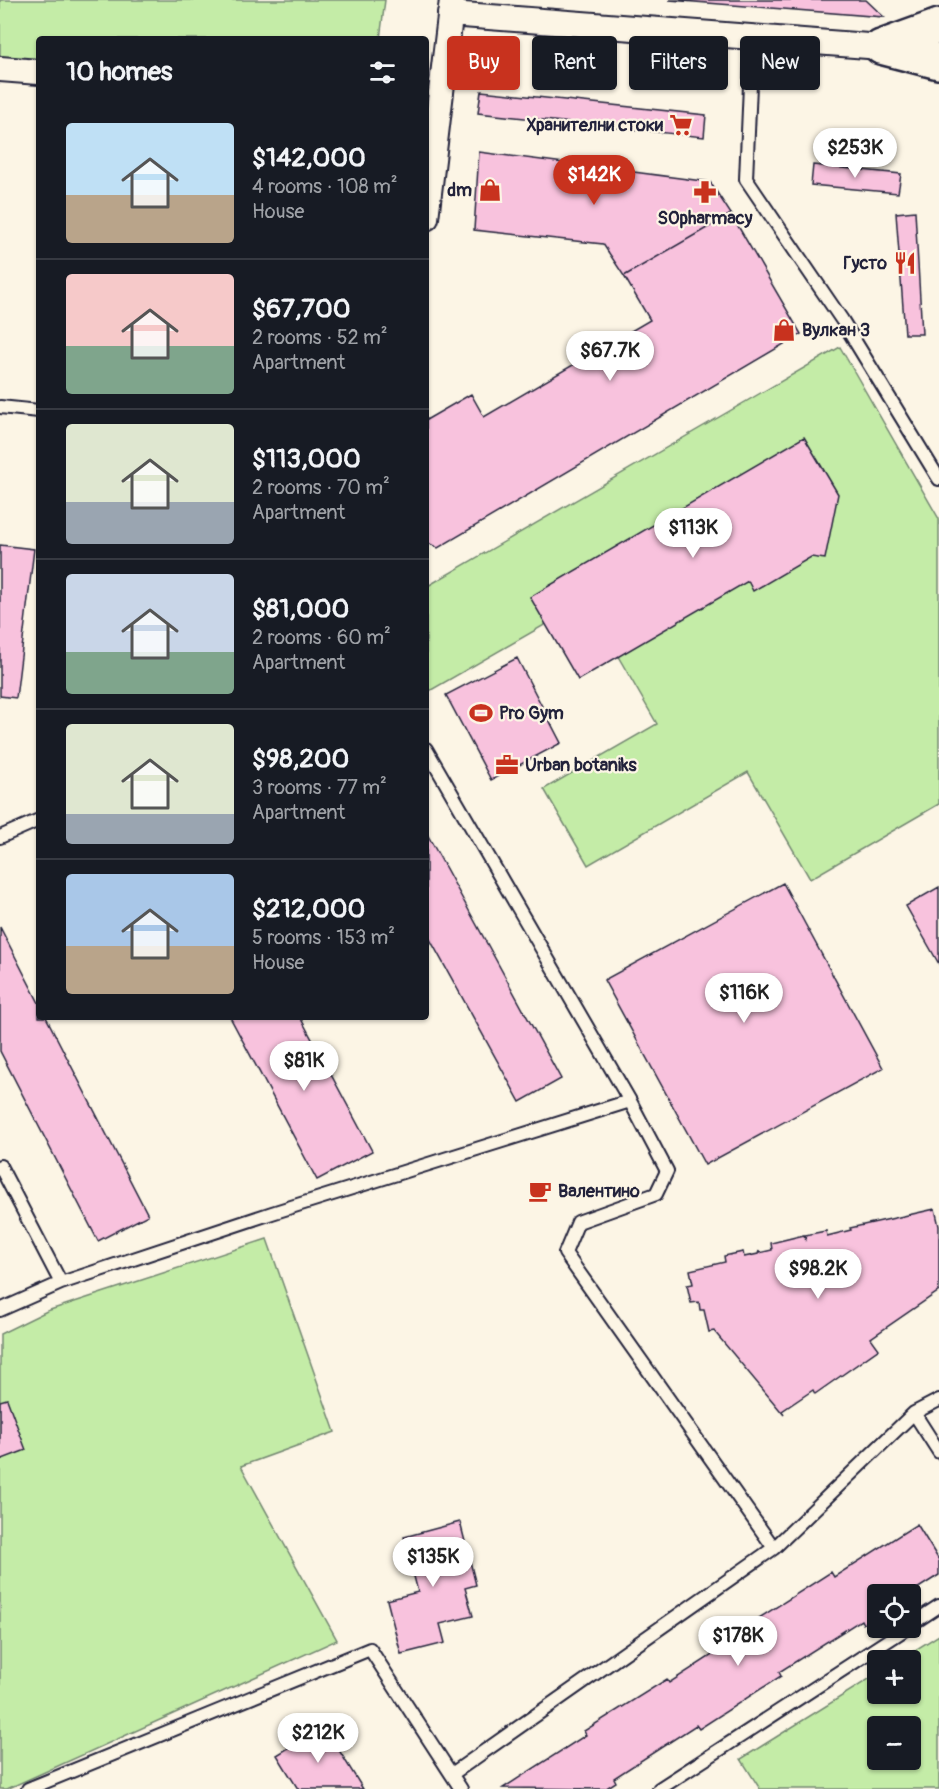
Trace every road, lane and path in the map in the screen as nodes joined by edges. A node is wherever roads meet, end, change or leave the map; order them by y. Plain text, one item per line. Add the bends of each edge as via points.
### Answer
1 (451, 7) edge
2 (939, 26) edge
3 (740, 37) edge
4 (820, 43) edge
5 (881, 47) junction
6 (939, 62) edge
7 (0, 69) edge
8 (36, 72) edge
9 (750, 90) edge
10 (432, 110) edge
11 (429, 164) edge
12 (0, 407) edge
13 (36, 411) edge
14 (939, 479) edge
15 (429, 754) edge
16 (36, 821) edge
17 (0, 837) edge
18 (630, 1101) junction
19 (0, 1166) edge
20 (61, 1283) junction
21 (0, 1310) edge
22 (939, 1400) edge
23 (914, 1413) junction
24 (939, 1452) edge
25 (774, 1548) junction
26 (939, 1606) edge
27 (921, 1618) edge
28 (892, 1638) edge
29 (452, 1774) junction
30 (28, 1789) edge
31 (461, 1789) edge
32 (659, 1789) edge

1 - 3 street
1 - 10 street
2 - 5 main road
4 - 5 street
5 - 6 main road
7 - 8 street
9 - 14 lane via 746,179 842,320
10 - 11 street
12 - 13 lane
15 - 18 lane
16 - 17 lane
18 - 20 lane
18 - 25 lane via 667,1171 656,1194 578,1222 565,1253
19 - 20 lane
20 - 21 lane
22 - 23 lane
23 - 24 lane
23 - 25 lane
25 - 29 lane
26 - 27 lane
28 - 32 lane
29 - 30 lane via 370,1649
29 - 31 lane

